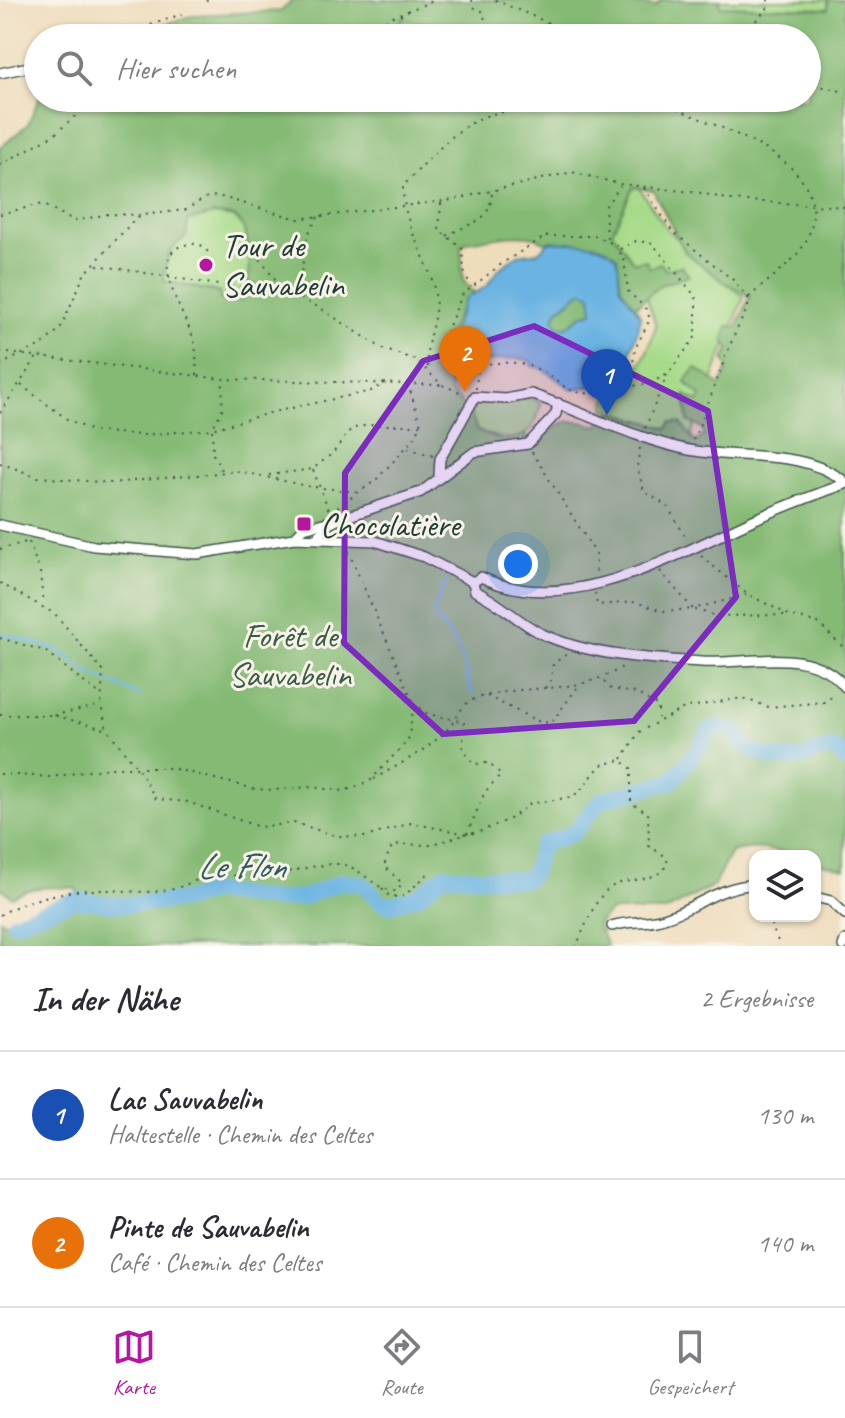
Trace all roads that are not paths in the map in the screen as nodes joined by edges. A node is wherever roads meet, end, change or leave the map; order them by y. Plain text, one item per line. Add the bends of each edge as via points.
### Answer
1 (24, 68) edge
2 (0, 73) edge
3 (558, 403) junction
4 (439, 475) junction
5 (845, 483) edge
6 (336, 517) junction
7 (0, 525) edge
8 (294, 538) junction
9 (318, 538) junction
10 (473, 582) junction
11 (488, 583) junction
12 (484, 593) junction
13 (842, 688) edge
14 (749, 886) edge
15 (821, 898) edge
16 (845, 914) edge
17 (612, 926) dead end
18 (845, 940) edge
19 (843, 946) edge

1 - 2 street
3 - 4 street via 556,414 528,444 474,452
3 - 4 street via 531,394 475,397 440,459
3 - 5 street via 690,450 829,469
4 - 6 street via 421,492
5 - 11 street via 654,565 568,588 519,590
6 - 8 street via 304,528
6 - 9 street
7 - 8 street via 121,549 197,554
8 - 9 street
9 - 10 street via 375,541
10 - 11 street via 481,577
10 - 12 street via 475,591
11 - 12 street
12 - 13 street via 522,623 579,647 692,661 803,662 826,670
14 - 17 street via 654,921
15 - 16 street
18 - 19 street

